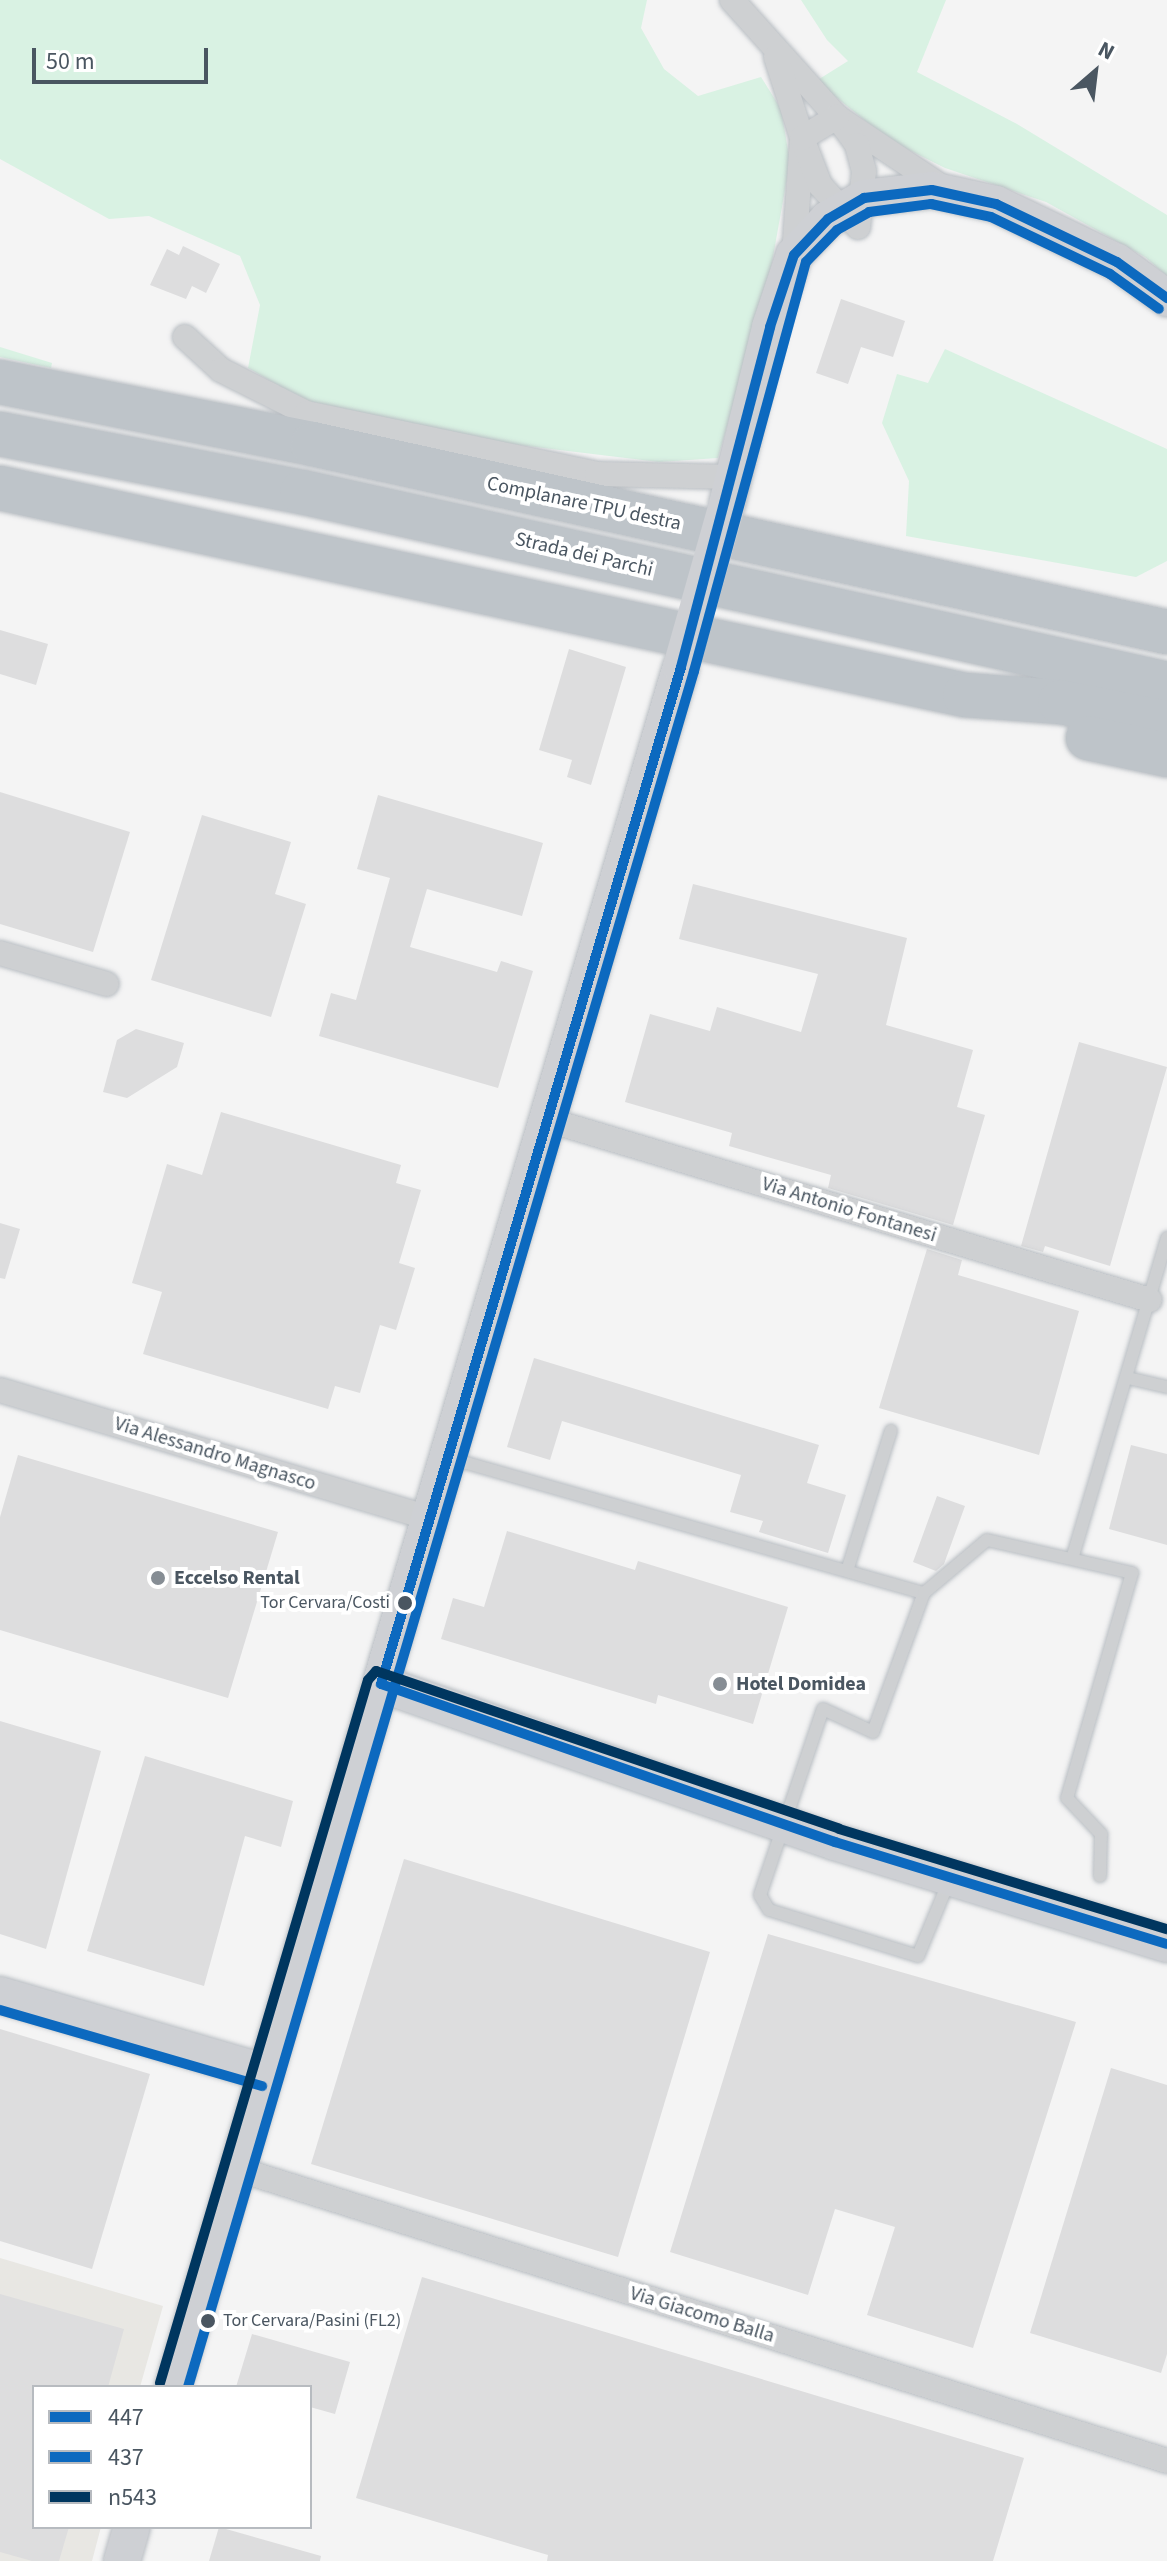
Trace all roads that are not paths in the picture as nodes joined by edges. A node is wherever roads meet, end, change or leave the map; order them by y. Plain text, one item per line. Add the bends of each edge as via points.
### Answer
1 (732, 0) edge
2 (774, 51) junction
3 (837, 117) junction
4 (802, 138) junction
5 (951, 193) junction
6 (854, 211) junction
7 (1034, 223) junction
8 (794, 255) junction
9 (1167, 298) edge
10 (185, 337) dead end
11 (766, 352) junction
12 (0, 382) edge
13 (0, 434) edge
14 (0, 488) edge
15 (731, 490) junction
16 (1167, 632) edge
17 (1167, 684) edge
18 (965, 695) junction
19 (1167, 723) edge
20 (1167, 755) edge
21 (0, 953) edge
22 (107, 984) dead end
23 (548, 1120) junction
24 (1167, 1238) edge
25 (1150, 1300) junction
26 (1128, 1378) junction
27 (1167, 1387) edge
28 (0, 1390) edge
29 (891, 1431) dead end
30 (446, 1457) junction
31 (430, 1518) junction
32 (1072, 1559) junction
33 (847, 1571) junction
34 (924, 1593) junction
35 (381, 1684) junction
36 (783, 1824) junction
37 (1100, 1876) dead end
38 (951, 1877) junction
39 (1167, 1944) edge
40 (0, 1995) edge
41 (266, 2073) junction
42 (237, 2169) junction
43 (174, 2385) edge
44 (1167, 2461) edge
45 (131, 2529) edge
46 (122, 2561) edge

1 - 2 street
2 - 3 street
2 - 4 street
3 - 4 street
3 - 5 street
3 - 6 street via 857,145
4 - 6 street via 820,185
4 - 8 street
5 - 6 street via 906,189
5 - 7 street via 996,204
6 - 7 street via 887,217 943,210
6 - 8 street
6 - 11 street
7 - 9 street via 1117,262
8 - 11 street
10 - 15 street via 221,370 306,413 597,474
11 - 15 street
12 - 16 highway, Complanare TPU destra via 313,444
13 - 17 highway, Strada dei Parchi via 302,492
14 - 18 highway
15 - 23 street, bridge
18 - 19 highway via 1060,702
18 - 20 highway via 1054,730
21 - 22 street
23 - 25 street, Via Antonio Fontanesi
23 - 30 street
24 - 25 lane
25 - 26 lane
26 - 27 lane
26 - 32 lane
28 - 31 street, Via Alessandro Magnasco
29 - 33 lane
30 - 31 street
30 - 33 lane
31 - 35 street
32 - 34 lane via 987,1540
32 - 37 lane via 1132,1573 1067,1798 1101,1834
33 - 34 lane
34 - 36 lane via 873,1732 823,1709
35 - 36 street
35 - 41 street
36 - 38 street
36 - 38 lane via 760,1895 763,1905 909,1957 926,1947
38 - 39 street
40 - 41 street
41 - 42 street
42 - 43 street
42 - 44 street, Via Giacomo Balla
45 - 46 street

